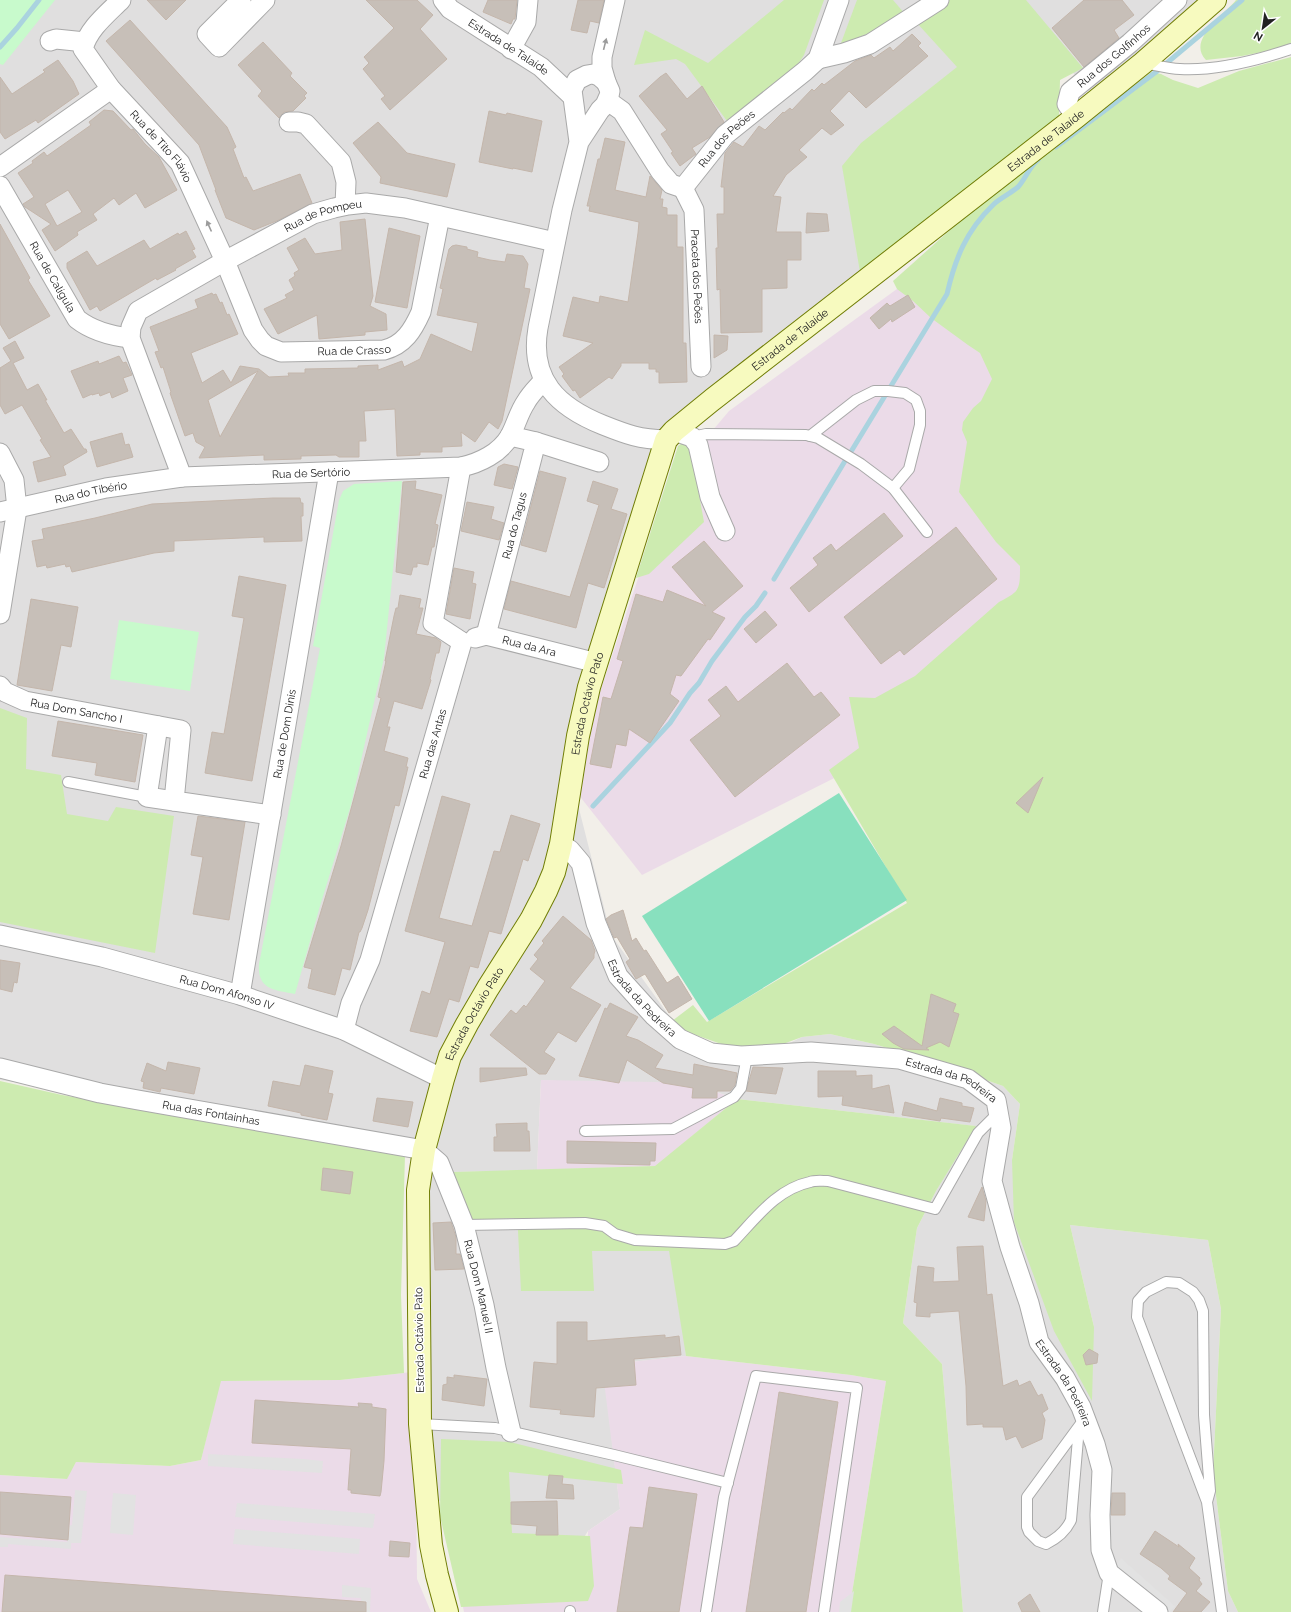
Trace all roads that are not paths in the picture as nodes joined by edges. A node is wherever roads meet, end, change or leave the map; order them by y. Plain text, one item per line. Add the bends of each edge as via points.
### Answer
1 (121, 0) edge
2 (241, 0) edge
3 (265, 0) edge
4 (528, 0) edge
5 (615, 0) edge
6 (838, 0) edge
7 (939, 0) edge
8 (1177, 0) edge
9 (1215, 0) edge
10 (448, 3) edge
11 (50, 41) dead end
12 (85, 42) junction
13 (511, 49) junction
14 (1291, 49) edge
15 (818, 59) junction
16 (1143, 63) junction
17 (606, 82) junction
18 (111, 89) junction
19 (573, 98) junction
20 (604, 105) junction
21 (1076, 117) junction
22 (289, 122) dead end
23 (579, 142) junction
24 (0, 167) edge
25 (0, 186) edge
26 (683, 188) junction
27 (345, 205) junction
28 (440, 216) junction
29 (555, 242) junction
30 (225, 261) junction
31 (130, 338) junction
32 (701, 367) dead end
33 (544, 380) junction
34 (510, 436) junction
35 (677, 436) junction
36 (810, 436) junction
37 (536, 442) junction
38 (0, 453) edge
39 (599, 462) dead end
40 (461, 467) junction
41 (329, 472) junction
42 (182, 477) junction
43 (893, 488) junction
44 (8, 510) edge
45 (725, 531) dead end
46 (928, 532) dead end
47 (0, 614) edge
48 (486, 635) junction
49 (462, 642) junction
50 (597, 663) junction
51 (0, 686) edge
52 (158, 726) junction
53 (68, 782) dead end
54 (147, 797) junction
55 (174, 801) junction
56 (271, 815) junction
57 (561, 844) junction
58 (0, 935) edge
59 (240, 995) junction
60 (344, 1030) junction
61 (747, 1056) junction
62 (0, 1068) edge
63 (443, 1079) junction
64 (998, 1113) junction
65 (584, 1131) dead end
66 (424, 1150) junction
67 (464, 1224) junction
68 (1082, 1423) junction
69 (420, 1424) junction
70 (511, 1432) junction
71 (728, 1483) junction
72 (1207, 1502) junction
73 (1109, 1572) junction
74 (447, 1612) edge
75 (706, 1612) edge
76 (824, 1612) edge
77 (1103, 1612) edge
78 (1158, 1612) edge
79 (1222, 1612) edge

1 - 12 street via 102,18
2 - 3 street via 207,34 219,47
4 - 13 street via 526,22
17 -> 5 street via 602,56
6 - 15 street, Rua dos Peões
7 - 15 street via 870,44
8 - 21 street, Rua dos Golfinhos via 1070,92 1067,104
9 - 16 street, Estrada de Talaíde
10 - 13 street, Estrada de Talaíde
11 - 12 street via 56,39
12 - 18 street, Rua de Tito Flávio via 83,49
13 - 19 street, Estrada de Talaíde via 541,67
14 - 16 lane via 1258,59 1212,67 1180,69
15 - 26 street, Rua dos Peões via 725,135
16 - 21 street, Estrada de Talaíde
17 - 19 street via 593,74 582,77 574,85
17 - 20 street via 610,91
18 - 24 street
30 -> 18 street, Rua de Tito Flávio via 180,163
19 - 20 street, Estrada de Talaíde via 582,110 594,112
19 - 23 street
20 - 23 street
20 - 26 street via 622,111 660,171 671,184
21 - 35 street, Estrada de Talaíde via 712,400
22 - 27 street via 306,124 341,162 346,182
23 - 29 street
25 - 31 street, Rua de Calígula via 77,319 86,326
26 - 32 street, Praceta dos Peões via 694,210
27 - 28 street, Rua de Pompeu via 366,203
27 - 30 street, Rua de Pompeu via 313,214
28 - 29 street, Rua de Pompeu
28 - 30 street, Rua de Crasso via 421,312 416,324 404,340 384,350 282,352 266,346 253,330
29 - 33 street via 535,344
30 - 31 street, Rua de Pompeu via 138,311 131,327
31 - 42 street
33 - 34 street, Rua de Sertório via 530,394
33 - 35 street via 560,399 592,421 629,436 645,439
34 - 37 street
34 - 40 street, Rua de Sertório via 496,452 480,462
35 - 36 lane
35 - 45 street via 698,445 710,497
35 - 50 street, Estrada Octávio Pato
36 - 43 lane via 818,438 861,464
36 - 43 lane via 856,400 874,391 905,393 916,400 920,411 920,425 909,468
37 - 39 street
37 - 48 street, Rua do Tagus
38 - 44 street via 14,480
40 - 41 street, Rua de Sertório
40 - 49 street via 433,623
41 - 42 street, Rua de Sertório
41 - 56 street, Rua de Dom Dinis
42 - 44 street, Rua do Tibério via 106,488
43 - 46 lane
44 - 47 street
48 - 49 street
48 - 50 street, Rua da Ara
49 - 60 street, Rua das Antas via 370,960 351,1003
50 - 57 street, Estrada Octávio Pato via 578,736
51 - 52 street, Rua Dom Sancho I via 15,698 25,701
52 - 54 street
52 - 55 street, Rua Dom Sancho I via 180,730
53 - 54 lane
54 - 55 street
55 - 56 street
56 - 59 street, Rua de Dom Dinis
57 - 61 street, Estrada da Pedreira via 581,863 596,923 618,976 654,1016 680,1039 711,1053
57 - 63 street, Estrada Octávio Pato via 546,891 467,1024 450,1056
58 - 59 street, Rua Dom Afonso IV via 102,957
59 - 60 street, Rua Dom Afonso IV
60 - 63 street, Rua Dom Afonso IV
61 - 64 street, Estrada da Pedreira via 811,1052 900,1059 968,1079 996,1100
61 - 65 lane via 741,1088 734,1097 673,1129
62 - 66 street, Rua das Fontainhas via 100,1093
63 - 66 street, Estrada Octávio Pato
64 - 67 lane via 978,1133 935,1209 828,1181 811,1181 793,1187 774,1200 734,1241 725,1244 635,1240 615,1234 604,1226 585,1223
64 - 68 street, Estrada da Pedreira via 1001,1128 992,1182 1039,1342 1065,1378 1081,1407
66 - 67 street, Rua Dom Manuel II via 438,1163
66 - 69 street, Estrada Octávio Pato via 418,1190
67 - 70 street, Rua Dom Manuel II
68 - 68 lane via 1026,1497 1029,1532 1038,1541 1046,1544 1067,1529 1071,1520
68 - 73 street, Estrada da Pedreira via 1095,1444 1102,1470 1101,1550
69 - 70 lane via 495,1428
69 - 74 street, Estrada Octávio Pato via 431,1545
70 - 71 lane
71 - 75 lane
71 - 76 lane via 756,1376 857,1388
72 - 72 lane via 1137,1317 1138,1302 1146,1292 1166,1282 1179,1283 1194,1292 1203,1311 1204,1415 1210,1491
72 - 79 lane
73 - 77 lane
73 - 78 street

